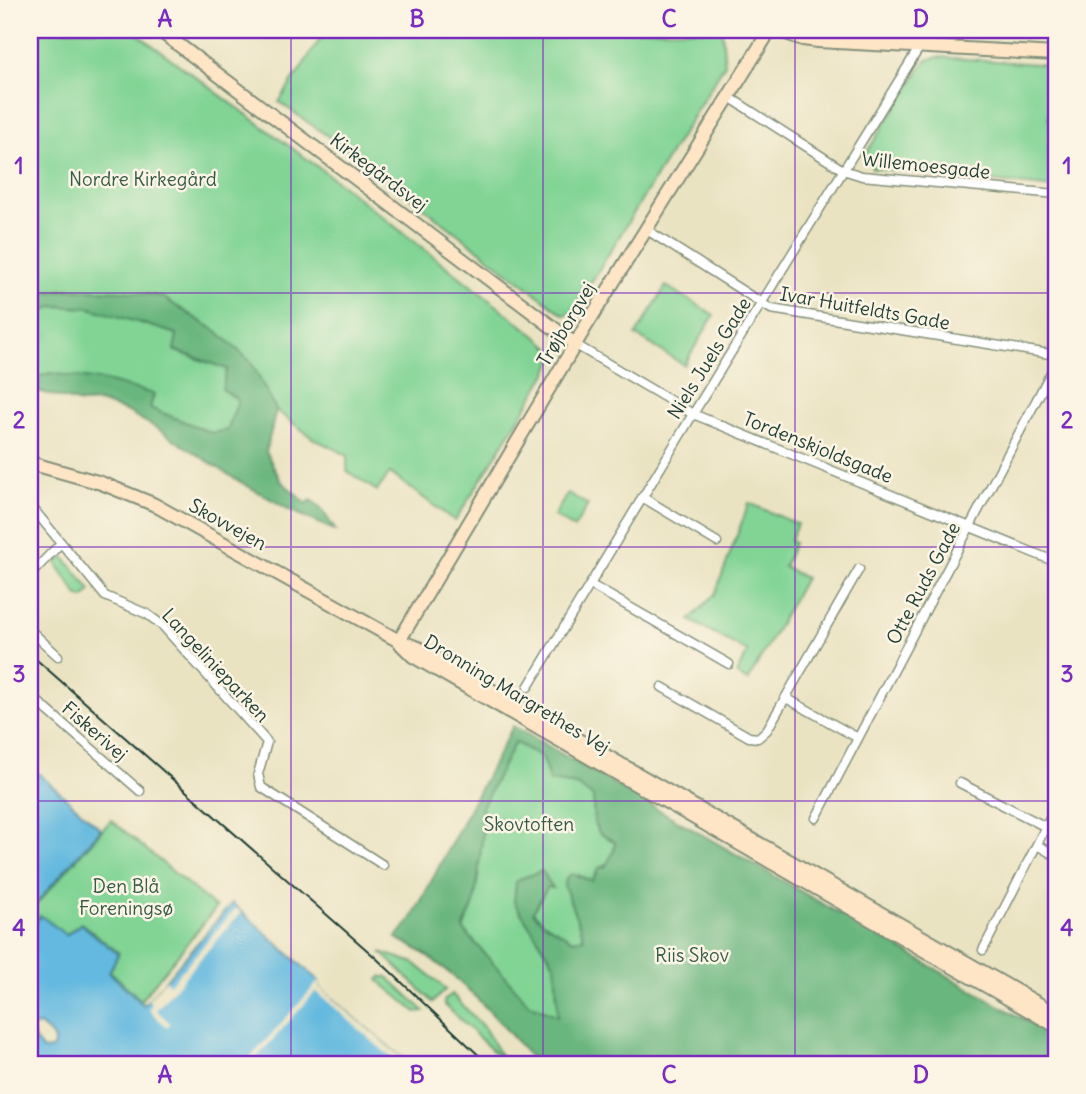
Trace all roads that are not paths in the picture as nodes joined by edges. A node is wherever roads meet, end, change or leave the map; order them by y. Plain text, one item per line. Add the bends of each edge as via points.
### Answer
1 (159, 30) edge
2 (771, 30) edge
3 (778, 30) edge
4 (919, 48) junction
5 (1056, 54) edge
6 (729, 97) junction
7 (843, 170) junction
8 (1056, 194) edge
9 (647, 230) junction
10 (760, 304) junction
11 (576, 345) junction
12 (1056, 355) edge
13 (1056, 363) edge
14 (693, 414) junction
15 (30, 463) edge
16 (642, 497) junction
17 (30, 505) edge
18 (971, 527) junction
19 (717, 542) dead end
20 (61, 543) junction
21 (1056, 562) edge
22 (859, 569) dead end
23 (30, 575) edge
24 (591, 585) junction
25 (30, 630) edge
26 (398, 641) junction
27 (58, 656) dead end
28 (729, 664) dead end
29 (528, 687) dead end
30 (662, 687) dead end
31 (30, 695) edge
32 (786, 698) junction
33 (858, 738) junction
34 (960, 783) dead end
35 (140, 791) dead end
36 (1056, 807) edge
37 (816, 818) dead end
38 (1046, 827) junction
39 (1037, 845) junction
40 (1056, 856) edge
41 (383, 865) dead end
42 (983, 950) dead end
43 (1056, 1014) edge
44 (1056, 1026) edge

1 - 11 street, Kirkegårdsvej
2 - 6 street, Trøjborgvej
3 - 4 street via 818,41
4 - 5 street
4 - 7 street, Niels Juels Gade
6 - 7 street, Willemoesgade
6 - 9 street, Trøjborgvej
7 - 8 street, Willemoesgade via 862,176
7 - 10 street, Niels Juels Gade
9 - 10 street, Ivar Huitfeldts Gade
9 - 11 street, Trøjborgvej
10 - 12 street, Ivar Huitfeldts Gade via 783,312
10 - 14 street, Niels Juels Gade
11 - 14 street, Tordenskjoldsgade
11 - 26 street, Trøjborgvej
13 - 18 street, Otte Ruds Gade
14 - 16 street, Niels Juels Gade
14 - 18 street, Tordenskjoldsgade
15 - 26 street, Skovvejen via 101,483 153,505
16 - 19 street
16 - 24 street, Niels Juels Gade
17 - 20 street, Langelinieparken
18 - 21 street, Tordenskjoldsgade
18 - 33 street, Otte Ruds Gade
20 - 23 street
20 - 41 street, Langelinieparken via 105,596 163,626 267,742 258,774 261,787
22 - 32 street
24 - 28 street
24 - 29 street, Niels Juels Gade
25 - 27 street
26 - 43 street, Dronning Margrethes Vej via 418,648
26 - 44 street, Dronning Margrethes Vej via 413,656
30 - 32 street via 753,738 768,730
31 - 35 street, Fiskerivej
32 - 33 street
33 - 37 street, Otte Ruds Gade
34 - 38 street
36 - 38 street
38 - 39 street
39 - 40 street
39 - 42 street

